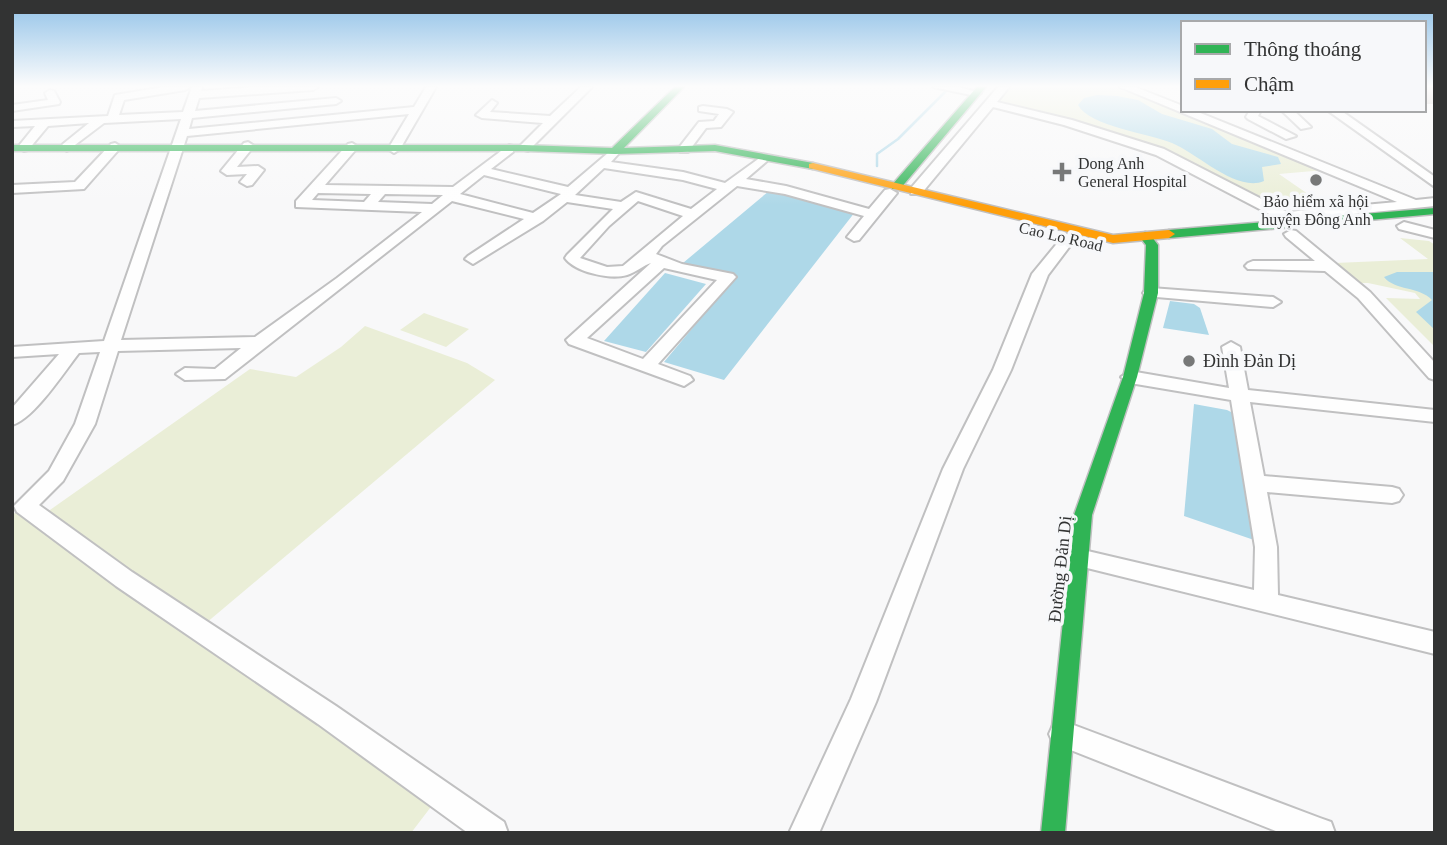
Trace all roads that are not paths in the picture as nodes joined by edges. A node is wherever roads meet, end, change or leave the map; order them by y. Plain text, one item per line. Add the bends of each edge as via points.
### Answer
1 (40, 126) edge
2 (95, 126) edge
3 (183, 126) edge
4 (282, 126) edge
5 (407, 126) edge
6 (544, 126) edge
7 (640, 126) edge
8 (702, 126) edge
9 (952, 126) edge
10 (960, 126) edge
11 (1082, 126) edge
12 (1223, 126) edge
13 (1271, 126) edge
14 (1355, 126) edge
15 (1290, 136) dead end
16 (178, 139) junction
17 (115, 146) junction
18 (248, 146) junction
19 (67, 147) junction
20 (352, 147) junction
21 (18, 148) edge
22 (517, 148) junction
23 (394, 149) junction
24 (690, 149) junction
25 (615, 151) junction
26 (761, 161) junction
27 (600, 164) junction
28 (482, 171) junction
29 (661, 173) junction
30 (247, 182) dead end
31 (1435, 183) edge
32 (731, 185) junction
33 (12, 189) edge
34 (316, 189) junction
35 (381, 190) junction
36 (893, 190) junction
37 (916, 191) junction
38 (453, 194) junction
39 (567, 195) junction
40 (636, 195) junction
41 (1435, 202) edge
42 (1412, 203) junction
43 (368, 206) junction
44 (623, 206) junction
45 (435, 208) junction
46 (1435, 211) edge
47 (1366, 212) junction
48 (692, 214) junction
49 (871, 214) junction
50 (538, 218) junction
51 (1278, 221) junction
52 (1435, 224) edge
53 (1404, 226) junction
54 (1291, 234) junction
55 (1435, 234) edge
56 (854, 237) dead end
57 (1069, 238) junction
58 (1148, 241) junction
59 (473, 259) dead end
60 (654, 259) junction
61 (1253, 266) dead end
62 (1328, 266) junction
63 (1151, 293) junction
64 (1273, 302) dead end
65 (259, 342) junction
66 (110, 346) junction
67 (1231, 347) dead end
68 (74, 348) junction
69 (12, 352) edge
70 (646, 366) junction
71 (1435, 373) edge
72 (185, 374) dead end
73 (1130, 377) junction
74 (684, 380) dead end
75 (1234, 395) junction
76 (1435, 416) edge
77 (12, 419) edge
78 (1256, 483) junction
79 (1392, 495) dead end
80 (18, 510) edge
81 (1079, 558) junction
82 (1266, 602) junction
83 (1435, 643) edge
84 (1063, 734) junction
85 (493, 833) edge
86 (804, 833) edge
87 (1053, 833) edge
88 (1320, 833) edge

1 - 21 street
2 - 19 street
3 - 16 street
4 - 16 street
5 - 23 street
6 - 22 street
7 - 25 main road
8 - 24 street
9 - 36 main road
10 - 37 street
11 - 51 street via 1160,152
12 - 42 street
13 - 15 street
14 - 31 street
16 - 17 main road, Cao Lo Road
16 - 18 main road, Cao Lo Road
16 - 66 street
17 - 19 main road, Cao Lo Road
17 - 33 street via 79,186
18 - 20 main road, Cao Lo Road
18 - 30 street via 227,171 258,170
19 - 21 main road, Cao Lo Road
20 - 23 main road, Cao Lo Road
20 - 34 street
22 - 23 main road, Cao Lo Road
22 - 25 main road, Cao Lo Road
22 - 28 street
24 - 25 main road, Cao Lo Road
24 - 26 main road, Cao Lo Road
24 - 36 main road, Cao Lo Road via 761,154
25 - 27 street
26 - 32 street
26 - 36 main road, Cao Lo Road
27 - 29 street
27 - 39 street
28 - 38 street
28 - 39 street
29 - 32 street
29 - 40 street
32 - 48 street
32 - 49 street via 753,183
34 - 35 street
34 - 43 street via 301,205
35 - 38 street
35 - 43 street
36 - 37 main road, Cao Lo Road
36 - 49 street
36 - 57 main road, Cao Lo Road
37 - 58 main road, Cao Lo Road via 1098,237
38 - 45 street
38 - 50 street
39 - 44 street
39 - 50 street
40 - 44 street
40 - 48 street
41 - 42 street
42 - 47 street
43 - 45 street
44 - 60 street via 573,261 621,273
45 - 65 street
46 - 47 main road, Cao Lo Road
47 - 51 main road, Cao Lo Road
48 - 60 street
49 - 56 street
50 - 59 street
51 - 58 main road, Cao Lo Road
52 - 53 main road, Cao Lo Road
53 - 54 main road, Cao Lo Road
53 - 55 street
54 - 58 main road, Cao Lo Road
54 - 62 street
57 - 58 main road, Cao Lo Road via 1115,248
57 - 86 street via 1040,274 1002,370 953,469 863,702
58 - 63 main road, Đường Đản Dị
60 - 70 street via 575,340
60 - 70 street via 728,277
61 - 62 street
62 - 71 street via 1364,295
63 - 64 street
63 - 73 main road, Đường Đản Dị
65 - 66 street
65 - 72 street via 219,376
66 - 68 street
66 - 80 street via 85,424 56,476
67 - 75 street
68 - 69 street
68 - 77 street
70 - 74 street
73 - 75 street
73 - 81 main road, Đường Đản Dị via 1083,515
75 - 76 street
75 - 78 street
78 - 79 street
78 - 82 street via 1266,547
80 - 85 street via 327,715
81 - 82 street
81 - 84 main road, Đường Đản Dị
82 - 83 street
84 - 87 main road, Đường Đản Dị
84 - 88 street

